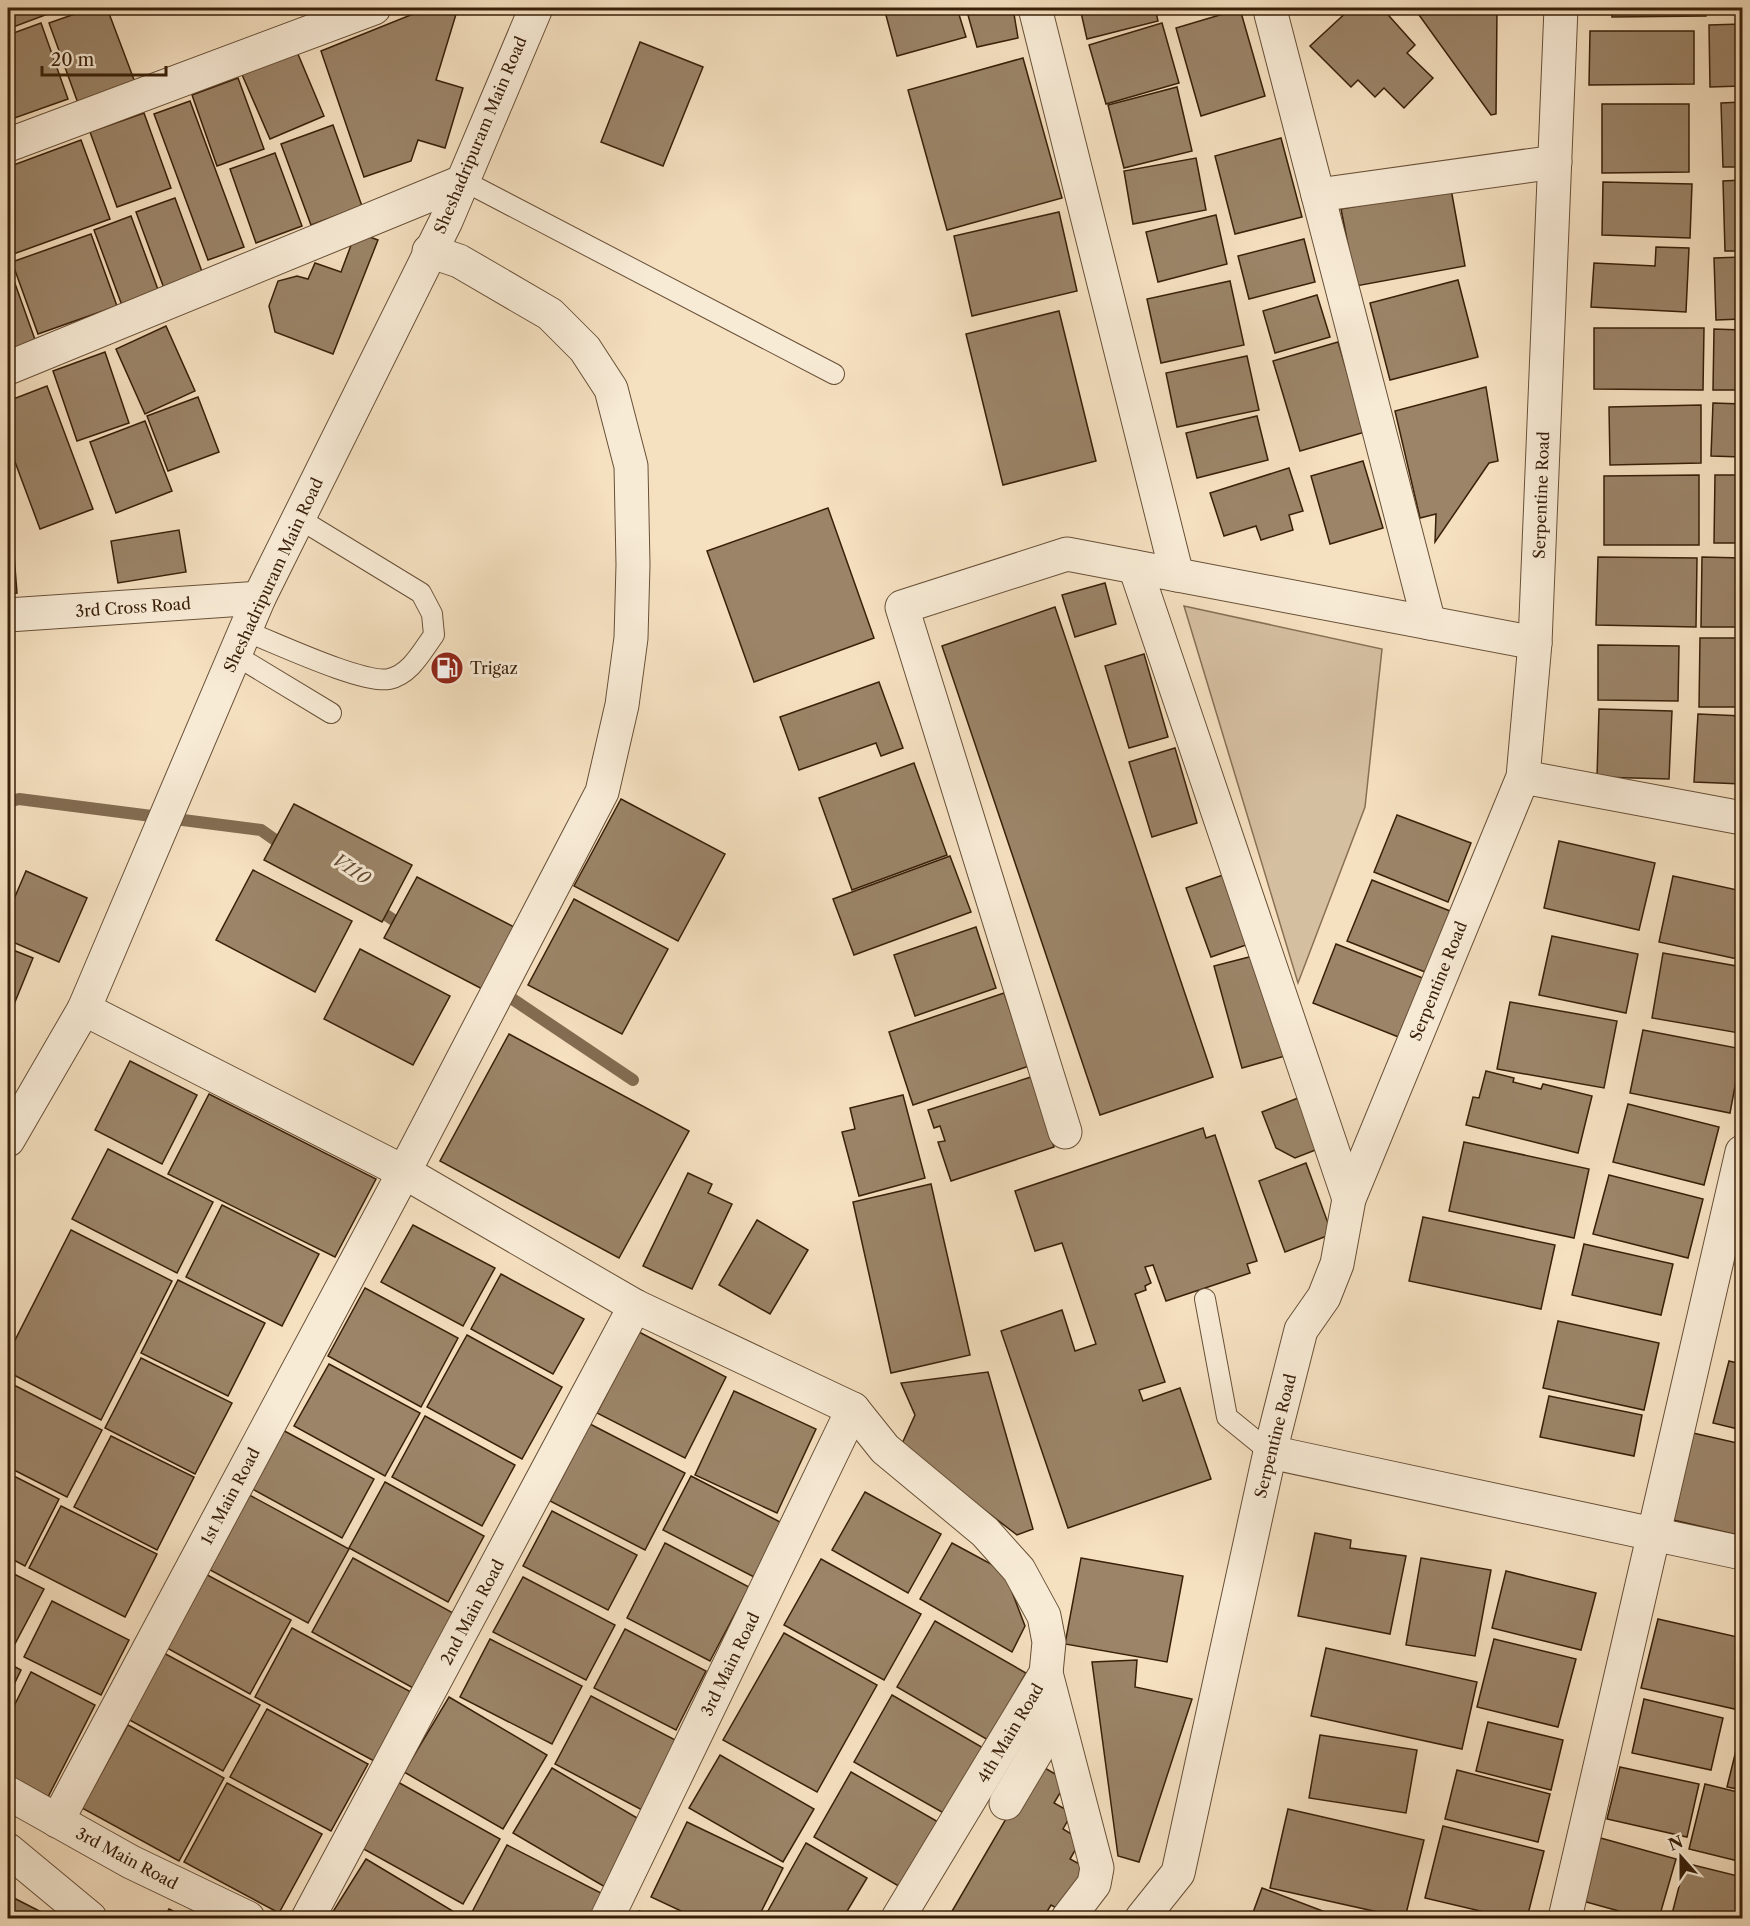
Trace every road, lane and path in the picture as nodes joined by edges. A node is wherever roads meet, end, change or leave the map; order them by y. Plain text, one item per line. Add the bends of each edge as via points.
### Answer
1 (374, 8) edge
2 (536, 8) edge
3 (1035, 8) edge
4 (1561, 8) edge
5 (1271, 14) dead end
6 (8, 146) edge
7 (1556, 162) junction
8 (464, 181) junction
9 (1318, 195) junction
10 (429, 252) junction
11 (8, 368) edge
12 (834, 374) dead end
13 (298, 518) junction
14 (1135, 567) junction
15 (1177, 575) junction
16 (259, 598) junction
17 (8, 615) edge
18 (1428, 622) junction
19 (240, 643) junction
20 (1535, 643) junction
21 (331, 713) dead end
22 (1523, 777) junction
23 (1743, 818) edge
24 (84, 1009) junction
25 (1065, 1132) dead end
26 (8, 1140) edge
27 (1743, 1152) edge
28 (404, 1172) junction
29 (1349, 1198) junction
30 (1205, 1299) dead end
31 (636, 1306) junction
32 (853, 1410) junction
33 (1270, 1452) junction
34 (1653, 1534) junction
35 (1743, 1554) edge
36 (1046, 1673) junction
37 (1057, 1717) junction
38 (8, 1793) edge
39 (1006, 1803) dead end
40 (57, 1821) junction
41 (8, 1850) edge
42 (90, 1918) edge
43 (248, 1918) edge
44 (308, 1918) edge
45 (607, 1918) edge
46 (898, 1918) edge
47 (1068, 1918) edge
48 (1142, 1918) edge
49 (1565, 1918) edge

1 - 6 street
2 - 8 street, Sheshadripuram Main Road
3 - 15 street
4 - 7 street, Serpentine Road
5 - 9 street
7 - 9 street
7 - 20 street, Serpentine Road
8 - 10 street, Sheshadripuram Main Road
8 - 11 street
8 - 12 lane
9 - 18 street
10 - 13 street, Sheshadripuram Main Road
10 - 28 street, 1st Main Road via 459,261 550,314 585,349 611,389 631,466 633,565 631,638 622,705 602,792
13 - 16 street, Sheshadripuram Main Road
13 - 19 lane via 421,593 432,614 434,635 410,668 389,679 364,677
14 - 15 street
14 - 25 street via 1067,554 902,607
14 - 29 street
15 - 18 street
16 - 17 street, 3rd Cross Road
16 - 19 street, Sheshadripuram Main Road
18 - 20 street
19 - 21 lane
19 - 24 street, Sheshadripuram Main Road
20 - 22 street, Serpentine Road
22 - 23 street
22 - 29 street, Serpentine Road
24 - 26 street, Sheshadripuram Main Road
24 - 28 street
27 - 34 street
28 - 31 street
28 - 40 street, 1st Main Road
29 - 33 street, Serpentine Road via 1337,1264 1324,1297 1301,1330
30 - 33 lane via 1227,1417
31 - 32 street
31 - 44 street, 2nd Main Road
32 - 36 street, 4th Main Road via 885,1449 984,1532 1019,1570 1044,1616 1049,1642
32 - 45 street, 3rd Main Road
33 - 34 street
33 - 48 street, Serpentine Road via 1178,1873
34 - 35 street
34 - 49 street
36 - 37 street
36 - 46 street, 4th Main Road
37 - 39 street
37 - 47 street via 1097,1868 1094,1884
38 - 40 street, 3rd Main Road
40 - 43 street, 3rd Main Road via 131,1862
41 - 42 street

